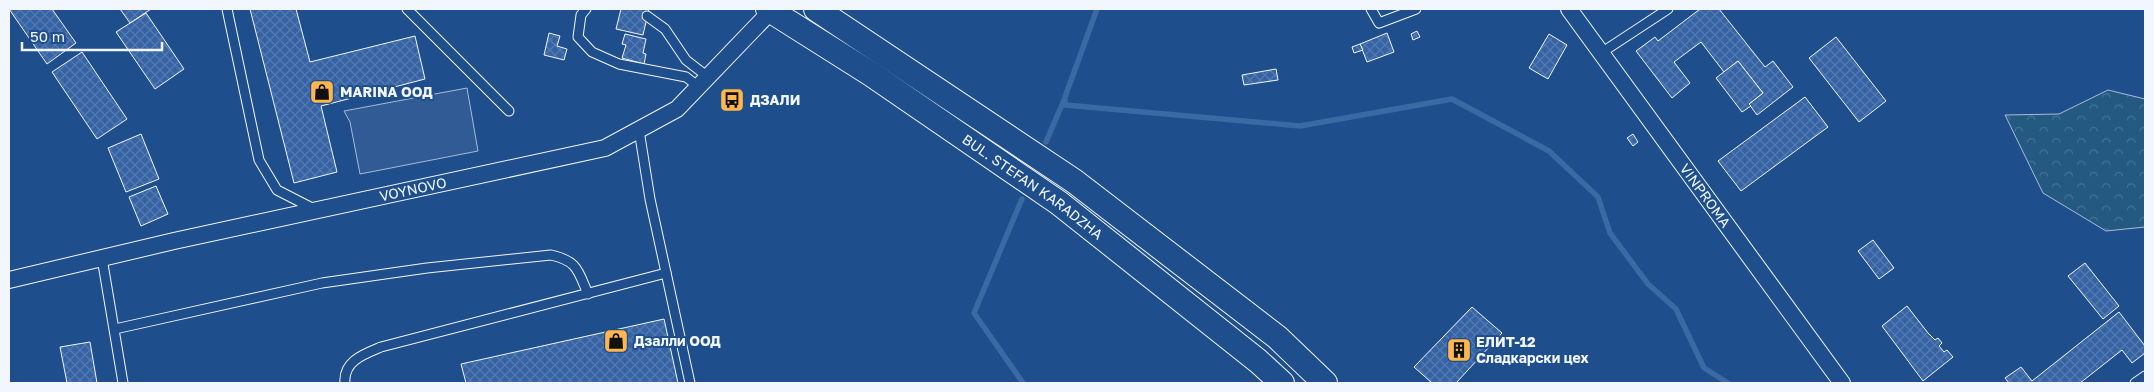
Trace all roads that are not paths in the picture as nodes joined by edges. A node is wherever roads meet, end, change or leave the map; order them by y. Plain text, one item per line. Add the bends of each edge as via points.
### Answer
1 (227, 9) edge
2 (407, 9) edge
3 (586, 9) edge
4 (816, 9) edge
5 (1370, 9) edge
6 (1416, 9) edge
7 (1569, 9) edge
8 (1668, 9) edge
9 (771, 10) edge
10 (648, 16) dead end
11 (1601, 53) junction
12 (703, 82) junction
13 (509, 111) dead end
14 (639, 130) junction
15 (316, 210) junction
16 (102, 258) junction
17 (666, 273) junction
18 (9, 280) edge
19 (588, 294) junction
20 (115, 329) junction
21 (2145, 376) edge
22 (123, 383) edge
23 (345, 383) edge
24 (690, 383) edge
25 (1282, 383) edge
26 (1325, 383) edge
27 (1842, 383) edge
28 (2135, 383) edge

1 - 15 lane via 259,160 277,190
2 - 13 lane
3 - 12 lane via 581,15 578,37 592,52 619,64
4 - 26 main road, BUL. STEFAN KARADZHA via 1074,181 1277,337
5 - 6 lane via 1379,23
7 - 11 street, VINPROMA
8 - 11 lane
9 - 12 street, VOYNOVO
9 - 25 main road, BUL. STEFAN KARADZHA via 871,74 1059,203
10 - 12 lane via 664,30
11 - 27 street, VINPROMA
12 - 14 street, VOYNOVO via 677,109
14 - 15 street, VOYNOVO via 605,148
14 - 17 lane
15 - 16 street, VOYNOVO
16 - 18 street, VOYNOVO
16 - 20 lane
17 - 19 lane
17 - 24 lane
19 - 20 lane via 576,265 551,255 322,283
19 - 23 lane via 373,350 357,356 344,376
20 - 22 lane
21 - 28 lane

